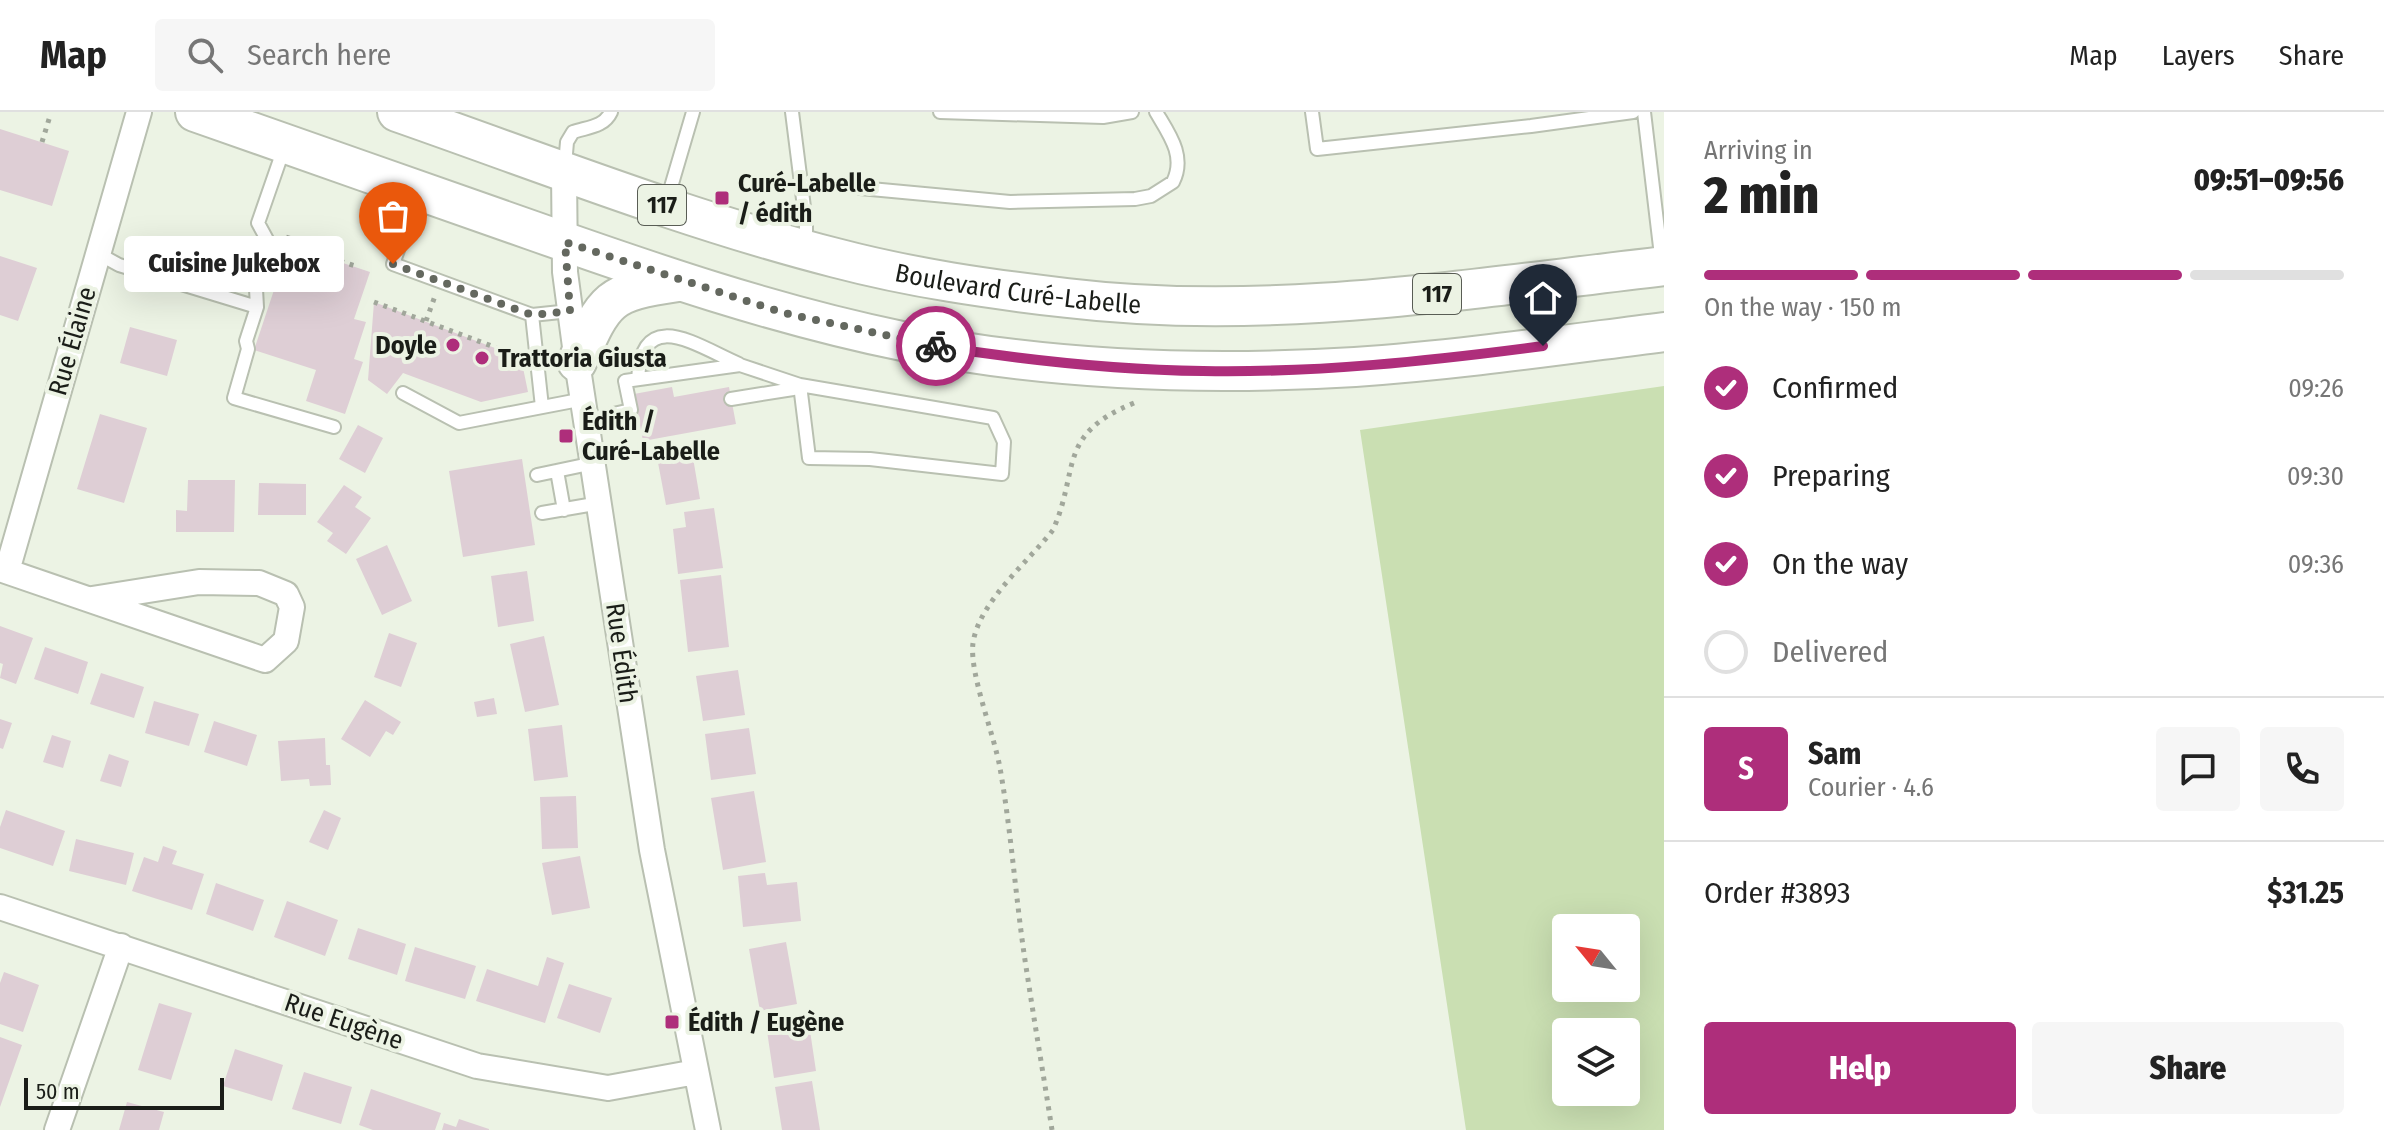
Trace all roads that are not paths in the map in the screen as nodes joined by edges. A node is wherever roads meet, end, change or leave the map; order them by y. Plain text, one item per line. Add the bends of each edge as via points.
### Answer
1 (139, 112) edge
2 (195, 112) edge
3 (397, 112) edge
4 (611, 112) edge
5 (693, 112) edge
6 (792, 112) edge
7 (940, 112) edge
8 (1132, 112) edge
9 (1156, 112) edge
10 (1312, 112) edge
11 (1633, 112) edge
12 (1644, 112) edge
13 (285, 145) junction
14 (564, 172) junction
15 (860, 188) dead end
16 (419, 191) junction
17 (665, 207) junction
18 (565, 242) junction
19 (806, 250) junction
20 (97, 253) junction
21 (1663, 267) edge
22 (681, 281) junction
23 (257, 307) junction
24 (570, 311) junction
25 (532, 315) junction
26 (1664, 332) edge
27 (577, 362) junction
28 (740, 365) junction
29 (638, 379) junction
30 (800, 385) junction
31 (403, 393) dead end
32 (731, 399) dead end
33 (542, 407) junction
34 (585, 409) junction
35 (334, 427) dead end
36 (594, 463) junction
37 (557, 471) junction
38 (537, 475) dead end
39 (600, 503) junction
40 (564, 510) junction
41 (542, 513) dead end
42 (3, 570) edge
43 (92, 599) junction
44 (0, 907) edge
45 (121, 946) junction
46 (696, 1072) junction
47 (57, 1130) edge
48 (708, 1130) edge

1 - 20 street, Rue Élaine
2 - 13 main road
3 - 14 main road, Boulevard Curé-Labelle / 117
4 - 14 lane via 598,126 573,132
5 - 17 lane
6 - 19 lane
7 - 8 lane via 1103,117
9 - 15 lane via 1179,162 1173,182 1151,196 1010,202
10 - 11 lane via 1317,149
12 - 21 lane
13 - 16 main road
13 - 23 lane via 258,223 270,245 256,289
14 - 17 main road, Boulevard Curé-Labelle / 117
14 - 18 street, Rue Édith
16 - 18 main road
16 - 25 lane via 393,264
17 - 19 main road, Boulevard Curé-Labelle / 117
18 - 22 main road
18 - 24 street, Rue Édith
19 - 21 main road, Boulevard Curé-Labelle / 117 via 985,287 1078,299 1195,305 1363,301
20 - 23 lane via 119,265
20 - 42 street, Rue Élaine
22 - 26 main road via 784,313 904,341 1031,360 1164,370 1354,367
22 - 27 main road via 631,290 612,300 598,316
23 - 35 lane via 234,398
24 - 25 lane
24 - 27 street, Rue Édith
25 - 33 lane
27 - 34 street, Rue Édith
28 - 29 lane
28 - 29 lane via 682,339 660,336 641,353
28 - 30 lane
29 - 34 lane via 625,381 631,410
30 - 30 lane via 809,458 870,459 1002,474 1004,442 993,418
30 - 32 lane
31 - 33 lane via 459,423
33 - 34 lane
34 - 36 street, Rue Édith
36 - 37 lane
36 - 39 street, Rue Édith
37 - 38 lane
37 - 40 lane
39 - 40 lane
39 - 46 street, Rue Édith via 652,850
40 - 41 lane
42 - 43 street, Rue Élaine
43 - 43 street, Rue Élaine via 265,660 286,641 292,607 286,594 259,583 199,582
44 - 45 street, Rue Eugène
45 - 46 street, Rue Eugène via 477,1066 608,1088
45 - 47 street
46 - 48 street, Rue Édith

